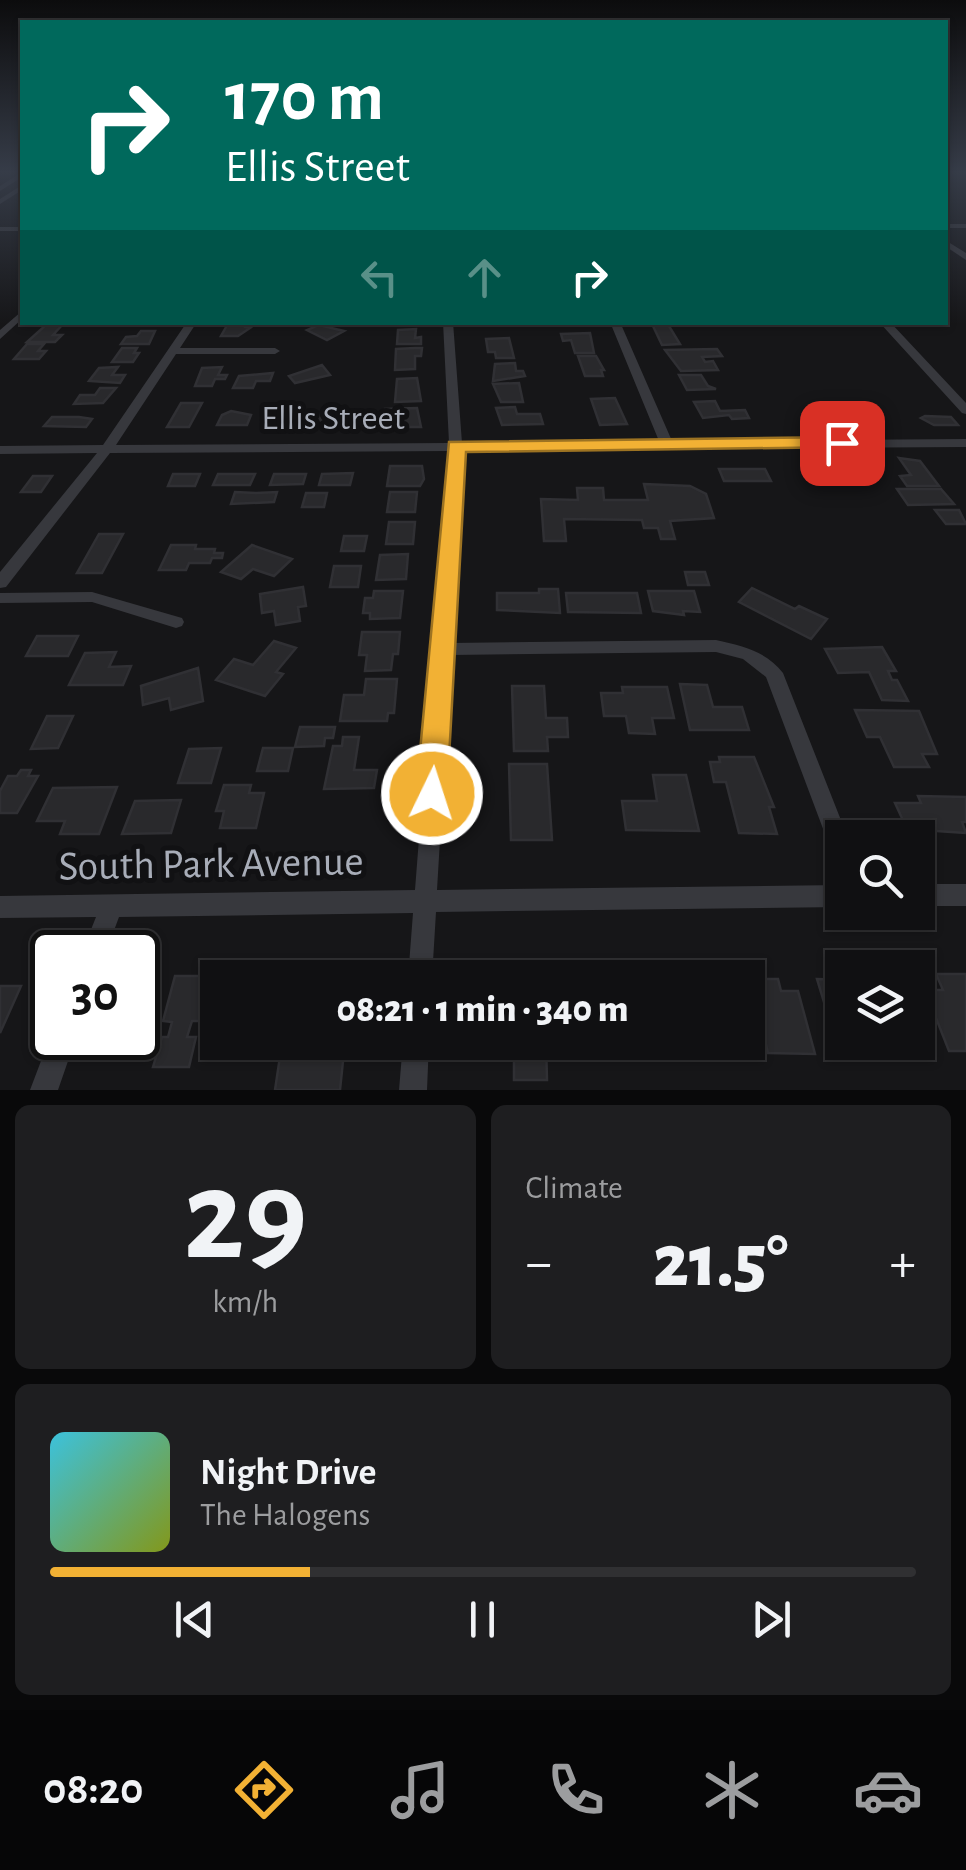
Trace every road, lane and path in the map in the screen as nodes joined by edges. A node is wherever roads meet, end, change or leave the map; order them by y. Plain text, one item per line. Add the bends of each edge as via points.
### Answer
1 (20, 316) edge
2 (190, 325) edge
3 (448, 325) edge
4 (616, 325) edge
5 (887, 325) edge
6 (0, 336) edge
7 (173, 351) junction
8 (275, 352) dead end
9 (966, 410) edge
10 (966, 443) edge
11 (667, 445) junction
12 (456, 446) junction
13 (0, 450) edge
14 (106, 450) junction
15 (0, 583) edge
16 (0, 598) edge
17 (176, 622) dead end
18 (441, 649) junction
19 (830, 820) edge
20 (966, 894) edge
21 (935, 895) edge
22 (825, 896) edge
23 (424, 901) junction
24 (112, 905) junction
25 (0, 907) edge
26 (102, 930) edge
27 (421, 960) edge
28 (55, 1060) edge
29 (415, 1060) edge
30 (44, 1090) edge
31 (413, 1090) edge

1 - 6 street
2 - 7 street
3 - 12 street
4 - 11 street
5 - 9 street
7 - 8 street
7 - 14 street
10 - 11 street, Ellis Street
11 - 12 street, Ellis Street
12 - 14 street, Ellis Street
12 - 18 street
13 - 14 street, Ellis Street
14 - 15 street
16 - 17 street via 92,597
18 - 19 street via 716,646 749,654 774,673
18 - 23 street
20 - 21 street
22 - 23 street, South Park Avenue
23 - 24 street, South Park Avenue
23 - 27 street
24 - 25 street, South Park Avenue
24 - 26 street
28 - 30 street
29 - 31 street

